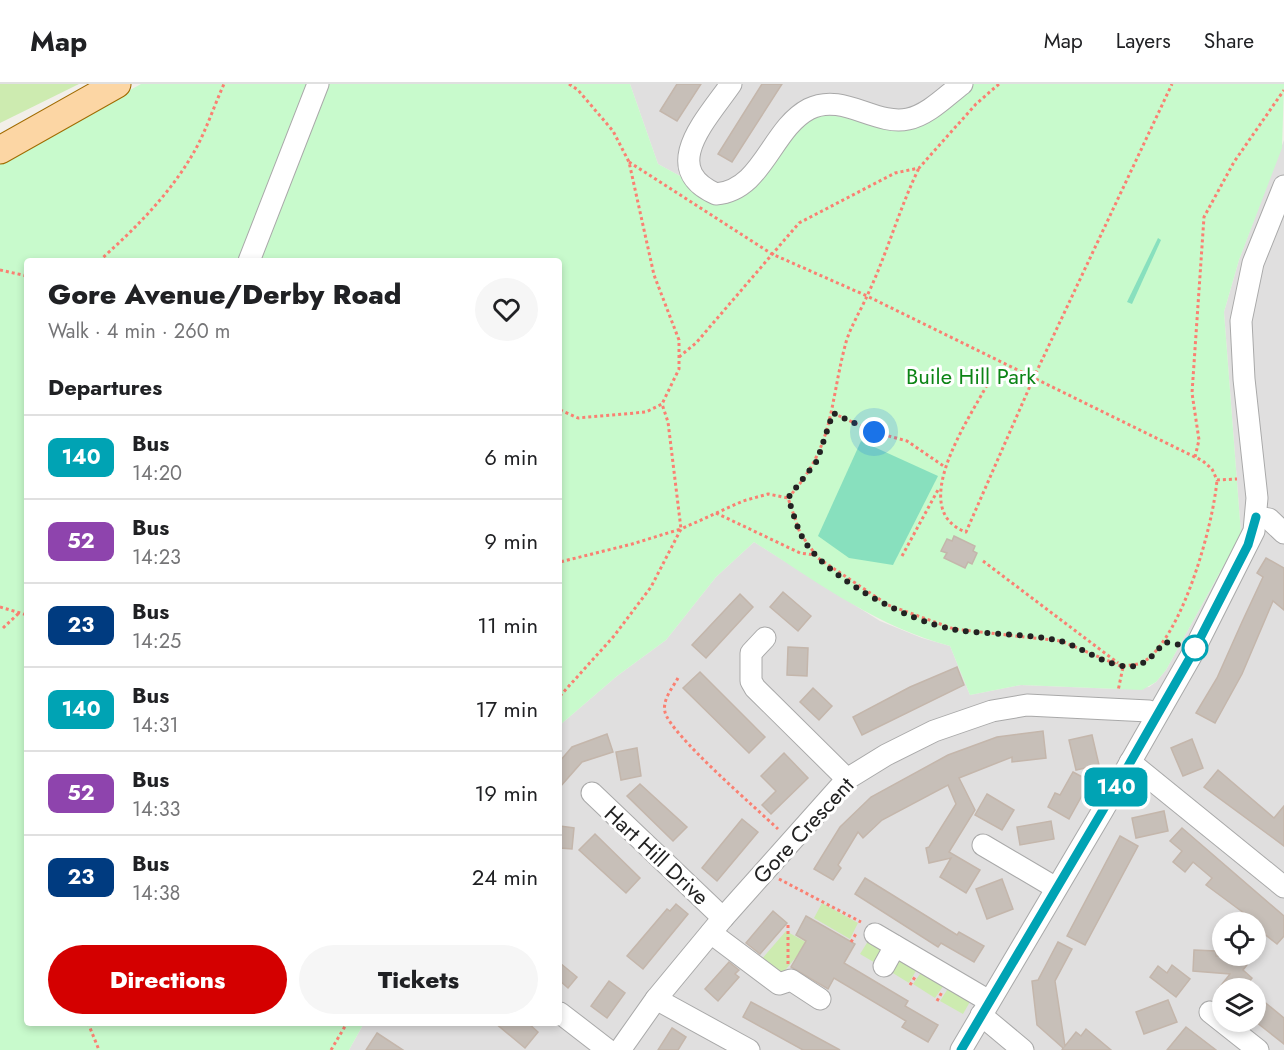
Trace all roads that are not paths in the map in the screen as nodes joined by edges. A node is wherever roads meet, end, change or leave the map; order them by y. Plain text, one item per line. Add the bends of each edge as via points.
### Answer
1 (117, 84) edge
2 (318, 84) edge
3 (730, 84) edge
4 (962, 84) edge
5 (0, 150) edge
6 (1284, 186) edge
7 (250, 258) edge
8 (1256, 517) junction
9 (1284, 533) edge
10 (765, 638) dead end
11 (1157, 714) junction
12 (1130, 762) junction
13 (847, 779) junction
14 (592, 793) dead end
15 (983, 845) dead end
16 (1284, 887) edge
17 (1056, 888) junction
18 (717, 925) junction
19 (875, 934) road end
20 (895, 946) junction
21 (884, 966) dead end
22 (656, 999) junction
23 (820, 999) dead end
24 (985, 1008) junction
25 (1210, 1012) dead end
26 (562, 1015) edge
27 (608, 1050) edge
28 (620, 1050) edge
29 (749, 1050) edge
30 (961, 1050) edge
31 (1023, 1050) edge
32 (1258, 1050) edge

1 - 5 main road
2 - 7 street
3 - 4 street via 688,151 690,175 716,194 739,186 793,121 812,108 840,105 906,120 921,115
6 - 8 street via 1253,263 1242,321
8 - 9 street via 1269,519
8 - 11 street via 1248,545
10 - 13 street via 751,652 751,681 755,688
11 - 12 street
11 - 13 street, Gore Crescent via 1027,705 993,711 934,731
12 - 16 street
12 - 17 street
13 - 18 street, Gore Crescent
14 - 18 street, Hart Hill Drive
15 - 17 street
17 - 24 street
18 - 22 street, Gore Crescent
18 - 23 street, Hart Hill Drive via 779,984 791,980
19 - 20 street
20 - 21 street
20 - 24 street
22 - 28 street, Gore Crescent
22 - 29 street
24 - 30 street
24 - 31 street
25 - 32 street
26 - 27 street

